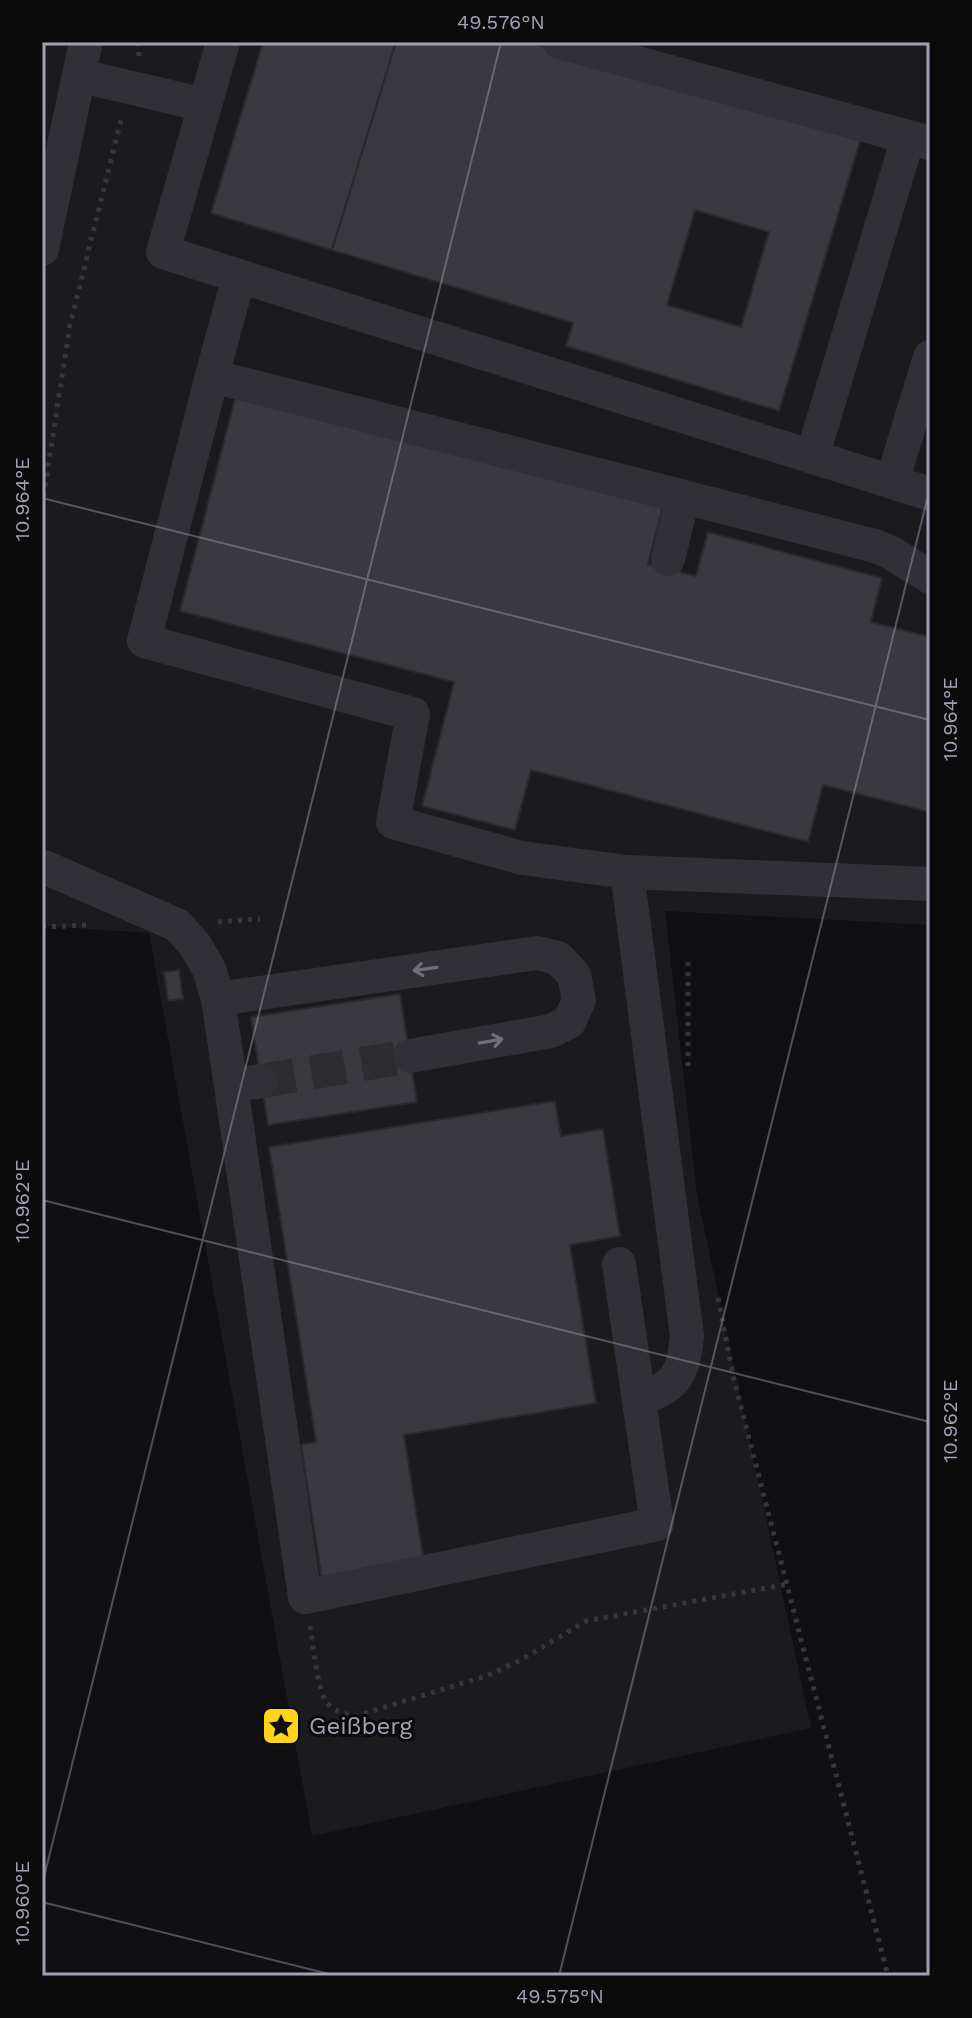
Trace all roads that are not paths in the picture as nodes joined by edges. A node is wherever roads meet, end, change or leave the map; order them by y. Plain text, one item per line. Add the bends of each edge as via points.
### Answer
1 (86, 42) edge
2 (223, 42) edge
3 (560, 42) edge
4 (81, 76) junction
5 (205, 105) junction
6 (919, 141) edge
7 (42, 249) edge
8 (239, 276) junction
9 (930, 357) edge
10 (212, 376) junction
11 (812, 457) junction
12 (892, 482) junction
13 (930, 494) edge
14 (683, 497) junction
15 (668, 559) dead end
16 (930, 577) edge
17 (42, 866) edge
18 (627, 872) junction
19 (930, 884) edge
20 (218, 999) junction
21 (410, 1056) tunnel mouth
22 (619, 1264) dead end
23 (640, 1398) junction

1 - 4 street
2 - 5 street
3 - 6 street
4 - 5 street
4 - 7 street
5 - 8 street via 163,252
6 - 11 street
8 - 10 street
8 - 11 street
9 - 12 street
10 - 14 street
10 - 18 street via 144,641 413,714 393,822 522,858
11 - 12 street
12 - 13 street
14 - 15 street
14 - 16 street via 875,546
17 - 20 street via 177,925 209,969
18 - 19 street
18 - 23 street via 687,1336 684,1364 673,1383
21 -> 20 street via 551,1031 569,1022 579,1000 574,975 558,958 537,953
20 - 23 street via 246,1083 305,1597 657,1524
22 - 23 street

